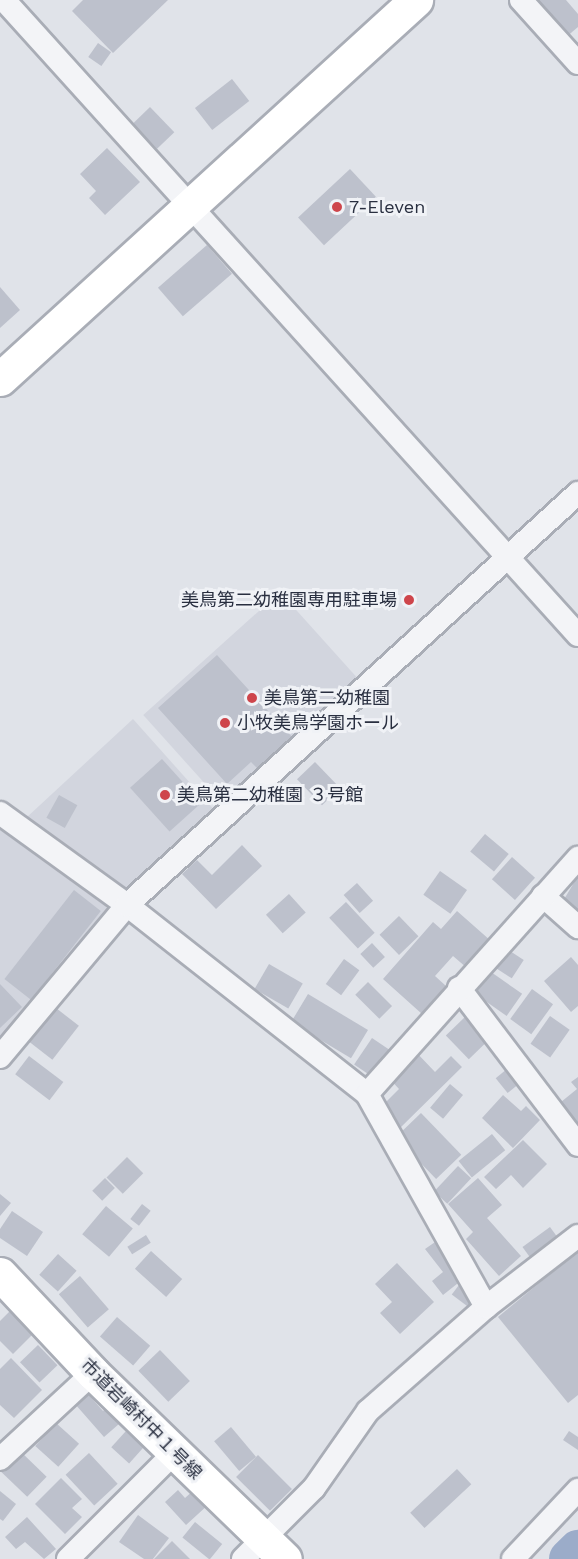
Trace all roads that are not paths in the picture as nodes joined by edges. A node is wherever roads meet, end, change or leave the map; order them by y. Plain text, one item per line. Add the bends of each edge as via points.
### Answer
1 (4, 0) edge
2 (416, 0) edge
3 (521, 0) edge
4 (578, 63) edge
5 (189, 205) junction
6 (0, 379) edge
7 (578, 494) edge
8 (507, 557) junction
9 (578, 635) edge
10 (0, 813) edge
11 (578, 858) edge
12 (543, 896) junction
13 (127, 905) junction
14 (578, 927) edge
15 (459, 988) junction
16 (0, 1057) edge
17 (367, 1094) junction
18 (578, 1145) edge
19 (578, 1236) edge
20 (3, 1283) edge
21 (486, 1306) junction
22 (93, 1373) junction
23 (174, 1454) junction
24 (0, 1460) edge
25 (578, 1490) edge
26 (265, 1552) edge
27 (68, 1559) edge
28 (513, 1559) edge

1 - 5 street
2 - 5 street
3 - 4 street
5 - 6 street
5 - 8 street
7 - 8 street
8 - 9 street
8 - 13 street
10 - 13 street
11 - 12 street
12 - 14 street
12 - 15 street
13 - 16 street
13 - 17 street
15 - 17 street
15 - 18 street
17 - 21 street
19 - 21 street
20 - 22 street, 市道岩崎村中１号線
21 - 26 street via 368,1411
22 - 23 street, 市道岩崎村中１号線
22 - 24 street
23 - 26 street, 市道岩崎村中１号線
23 - 27 street
25 - 28 street

